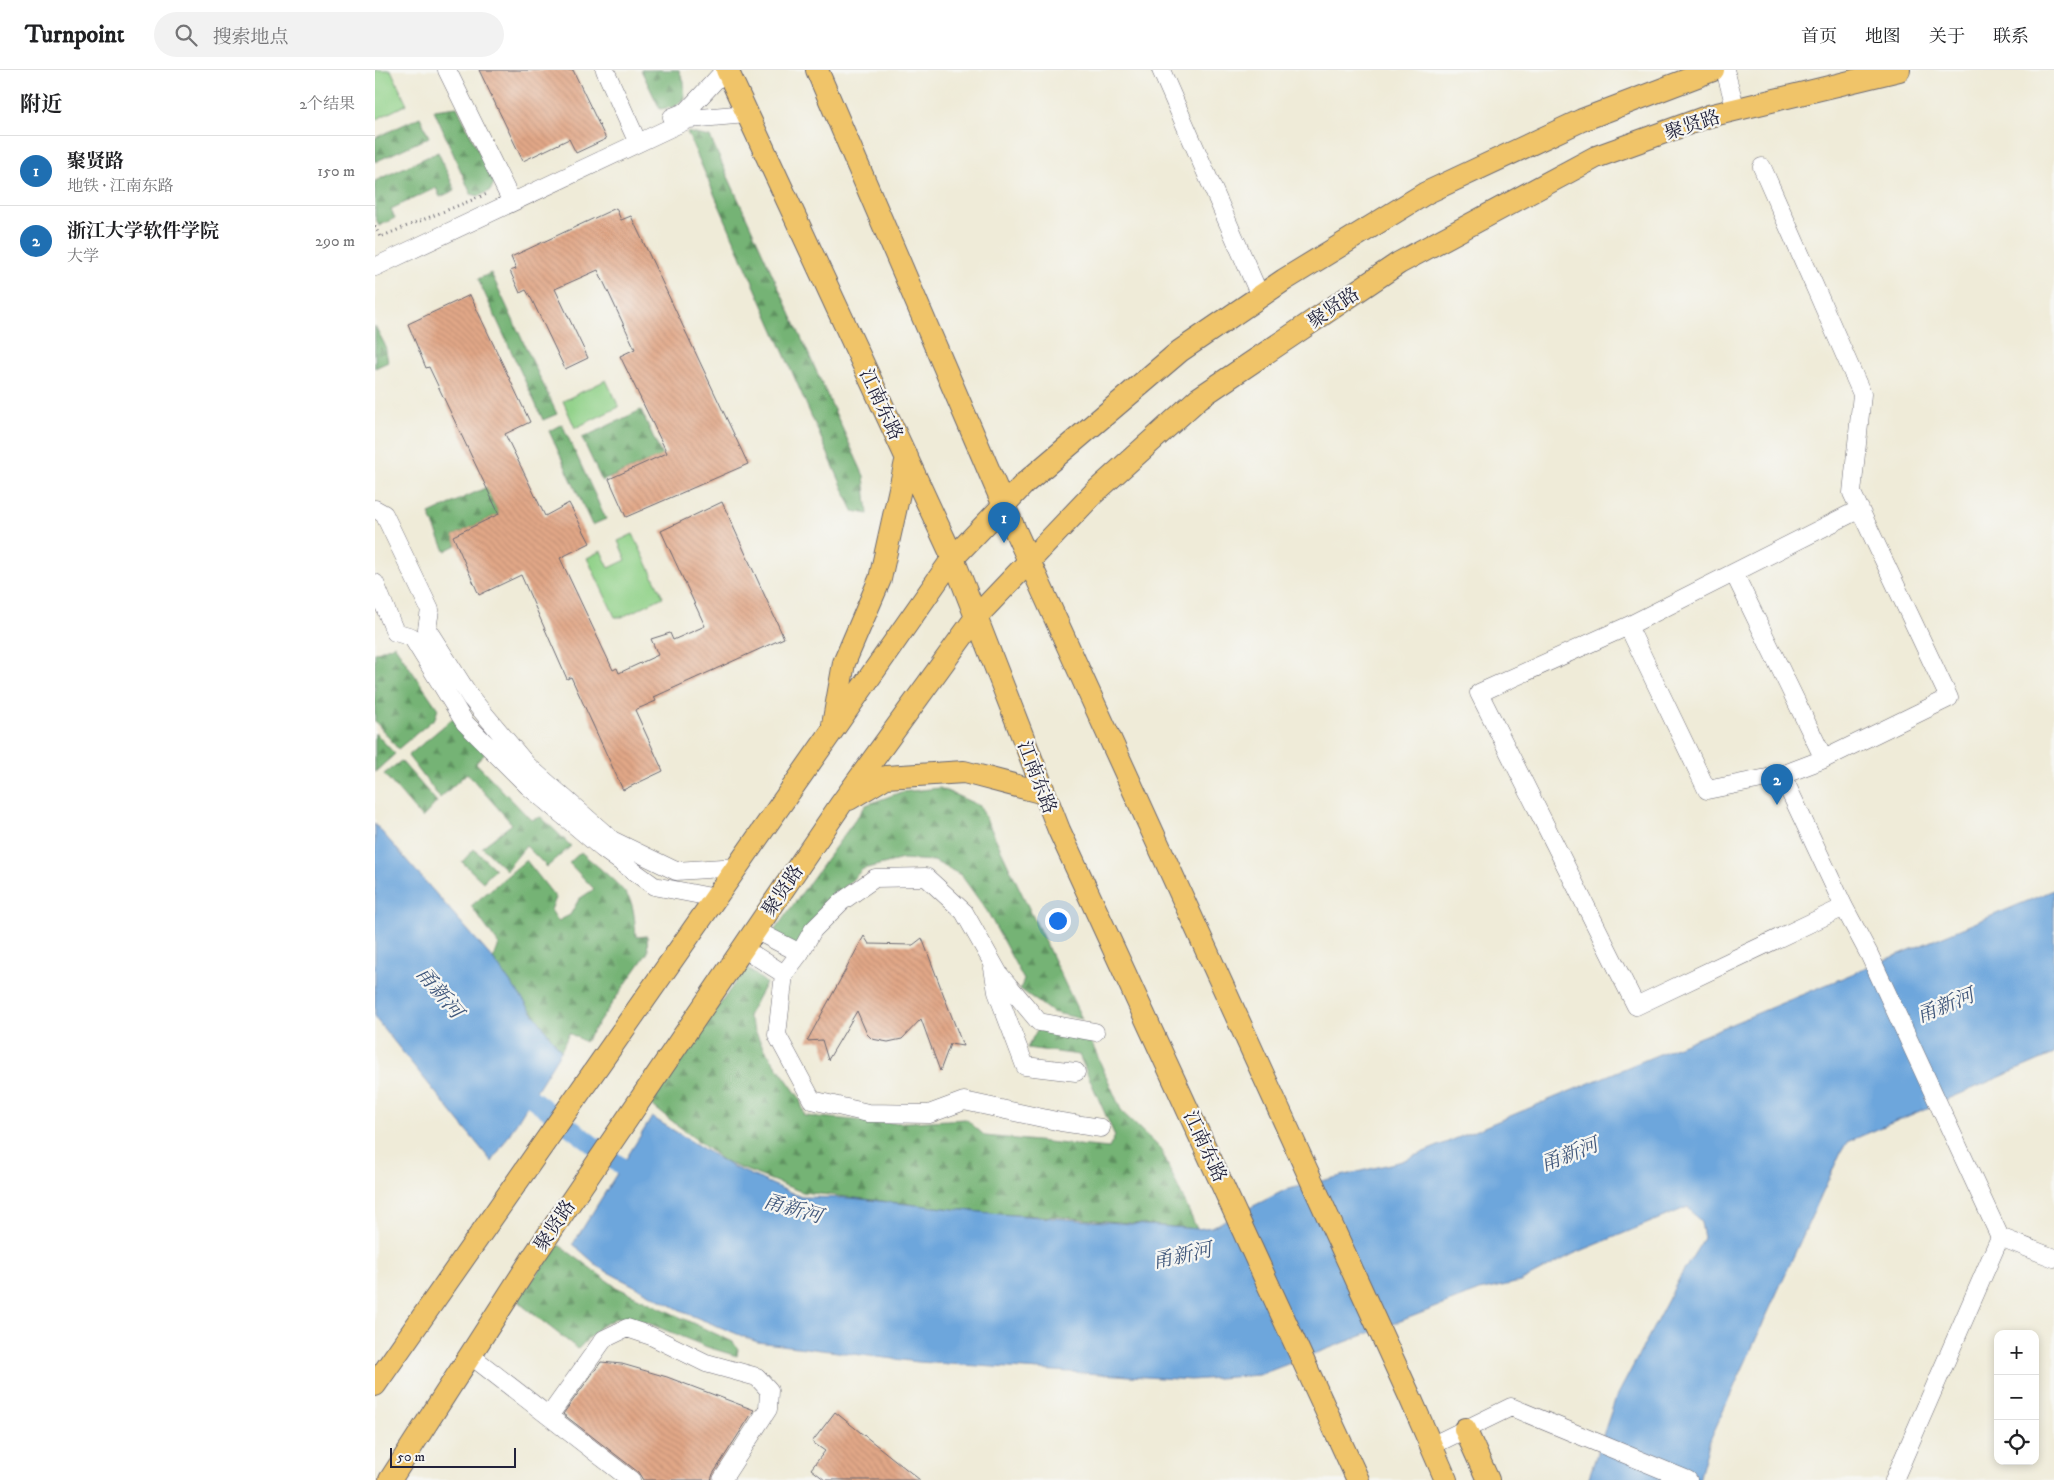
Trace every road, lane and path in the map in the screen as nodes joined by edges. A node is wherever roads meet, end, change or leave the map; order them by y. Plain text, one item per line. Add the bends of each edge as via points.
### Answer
1 (447, 70) edge
2 (605, 70) edge
3 (726, 70) edge
4 (817, 70) edge
5 (1161, 70) edge
6 (1713, 70) edge
7 (1725, 70) edge
8 (1899, 70) edge
9 (1736, 110) junction
10 (747, 114) junction
11 (636, 139) junction
12 (1762, 167) dead end
13 (508, 195) junction
14 (375, 226) edge
15 (375, 258) edge
16 (375, 267) edge
17 (1260, 296) junction
18 (907, 457) junction
19 (1004, 506) junction
20 (375, 509) edge
21 (1860, 509) junction
22 (953, 558) junction
23 (1031, 561) junction
24 (1734, 573) junction
25 (375, 583) edge
26 (977, 616) junction
27 (1628, 626) junction
28 (831, 733) junction
29 (1824, 759) junction
30 (1782, 775) junction
31 (1044, 793) junction
32 (841, 804) junction
33 (738, 867) junction
34 (710, 907) junction
35 (1844, 907) junction
36 (749, 939) junction
37 (800, 953) junction
38 (993, 963) junction
39 (785, 974) junction
40 (1095, 1032) dead end
41 (1076, 1072) dead end
42 (1101, 1128) dead end
43 (2000, 1237) junction
44 (2054, 1258) edge
45 (470, 1355) junction
46 (375, 1385) edge
47 (549, 1416) junction
48 (1465, 1429) junction
49 (1431, 1446) junction
50 (389, 1480) edge
51 (631, 1480) edge
52 (722, 1480) edge
53 (1359, 1480) edge
54 (1446, 1480) edge
55 (1488, 1480) edge
56 (1688, 1480) edge
57 (1895, 1480) edge

1 - 13 street
2 - 11 street
3 - 10 main road, 江南东路
3 - 11 street via 687,110
4 - 19 main road
5 - 17 street
6 - 17 main road via 1582,120 1425,193
7 - 9 street
8 - 9 main road, 聚贤路
9 - 23 main road, 聚贤路 via 1709,116 1596,157 1399,263 1199,398 1095,492
10 - 11 street via 689,118
10 - 18 main road, 江南东路
11 - 13 street
12 - 21 street via 1862,394 1852,493
13 - 14 path via 380,237
13 - 15 street
13 - 16 street
17 - 19 main road via 1180,351 1025,483
18 - 22 main road, 江南东路
18 - 28 main road via 881,579 845,663
19 - 22 main road
19 - 23 main road
20 - 33 street via 383,514 430,610 427,629 471,698 527,765 612,840 675,871
21 - 24 street
21 - 29 street via 1949,698
22 - 26 main road, 江南东路
22 - 28 main road
23 - 26 main road, 聚贤路
23 - 49 main road
24 - 27 street
24 - 29 street
25 - 34 street via 395,632 413,637 465,723 529,786 603,849 654,886
26 - 31 main road, 江南东路
26 - 32 main road, 聚贤路
27 - 30 street via 1707,790
27 - 35 street via 1479,693 1637,1006
28 - 33 main road
29 - 30 street
30 - 35 street
31 - 32 main road via 955,772 886,777
31 - 53 main road, 江南东路
32 - 36 main road, 聚贤路
33 - 34 main road
34 - 46 main road
35 - 43 street via 1869,954
36 - 37 street
36 - 39 street
36 - 45 main road, 聚贤路
37 - 38 street via 813,930 841,902 875,878 926,877 964,912
37 - 39 street
38 - 40 street via 1039,1022
38 - 41 street via 997,992 1025,1066
39 - 42 street via 777,1035 812,1100 877,1114 929,1114 965,1101
43 - 44 street
43 - 57 street
45 - 47 street
45 - 50 main road, 聚贤路
47 - 51 street
47 - 52 street via 604,1339 627,1328 651,1336 706,1363 757,1377 769,1390 768,1409
48 - 49 street
48 - 55 main road
48 - 56 street via 1511,1407
49 - 54 main road

